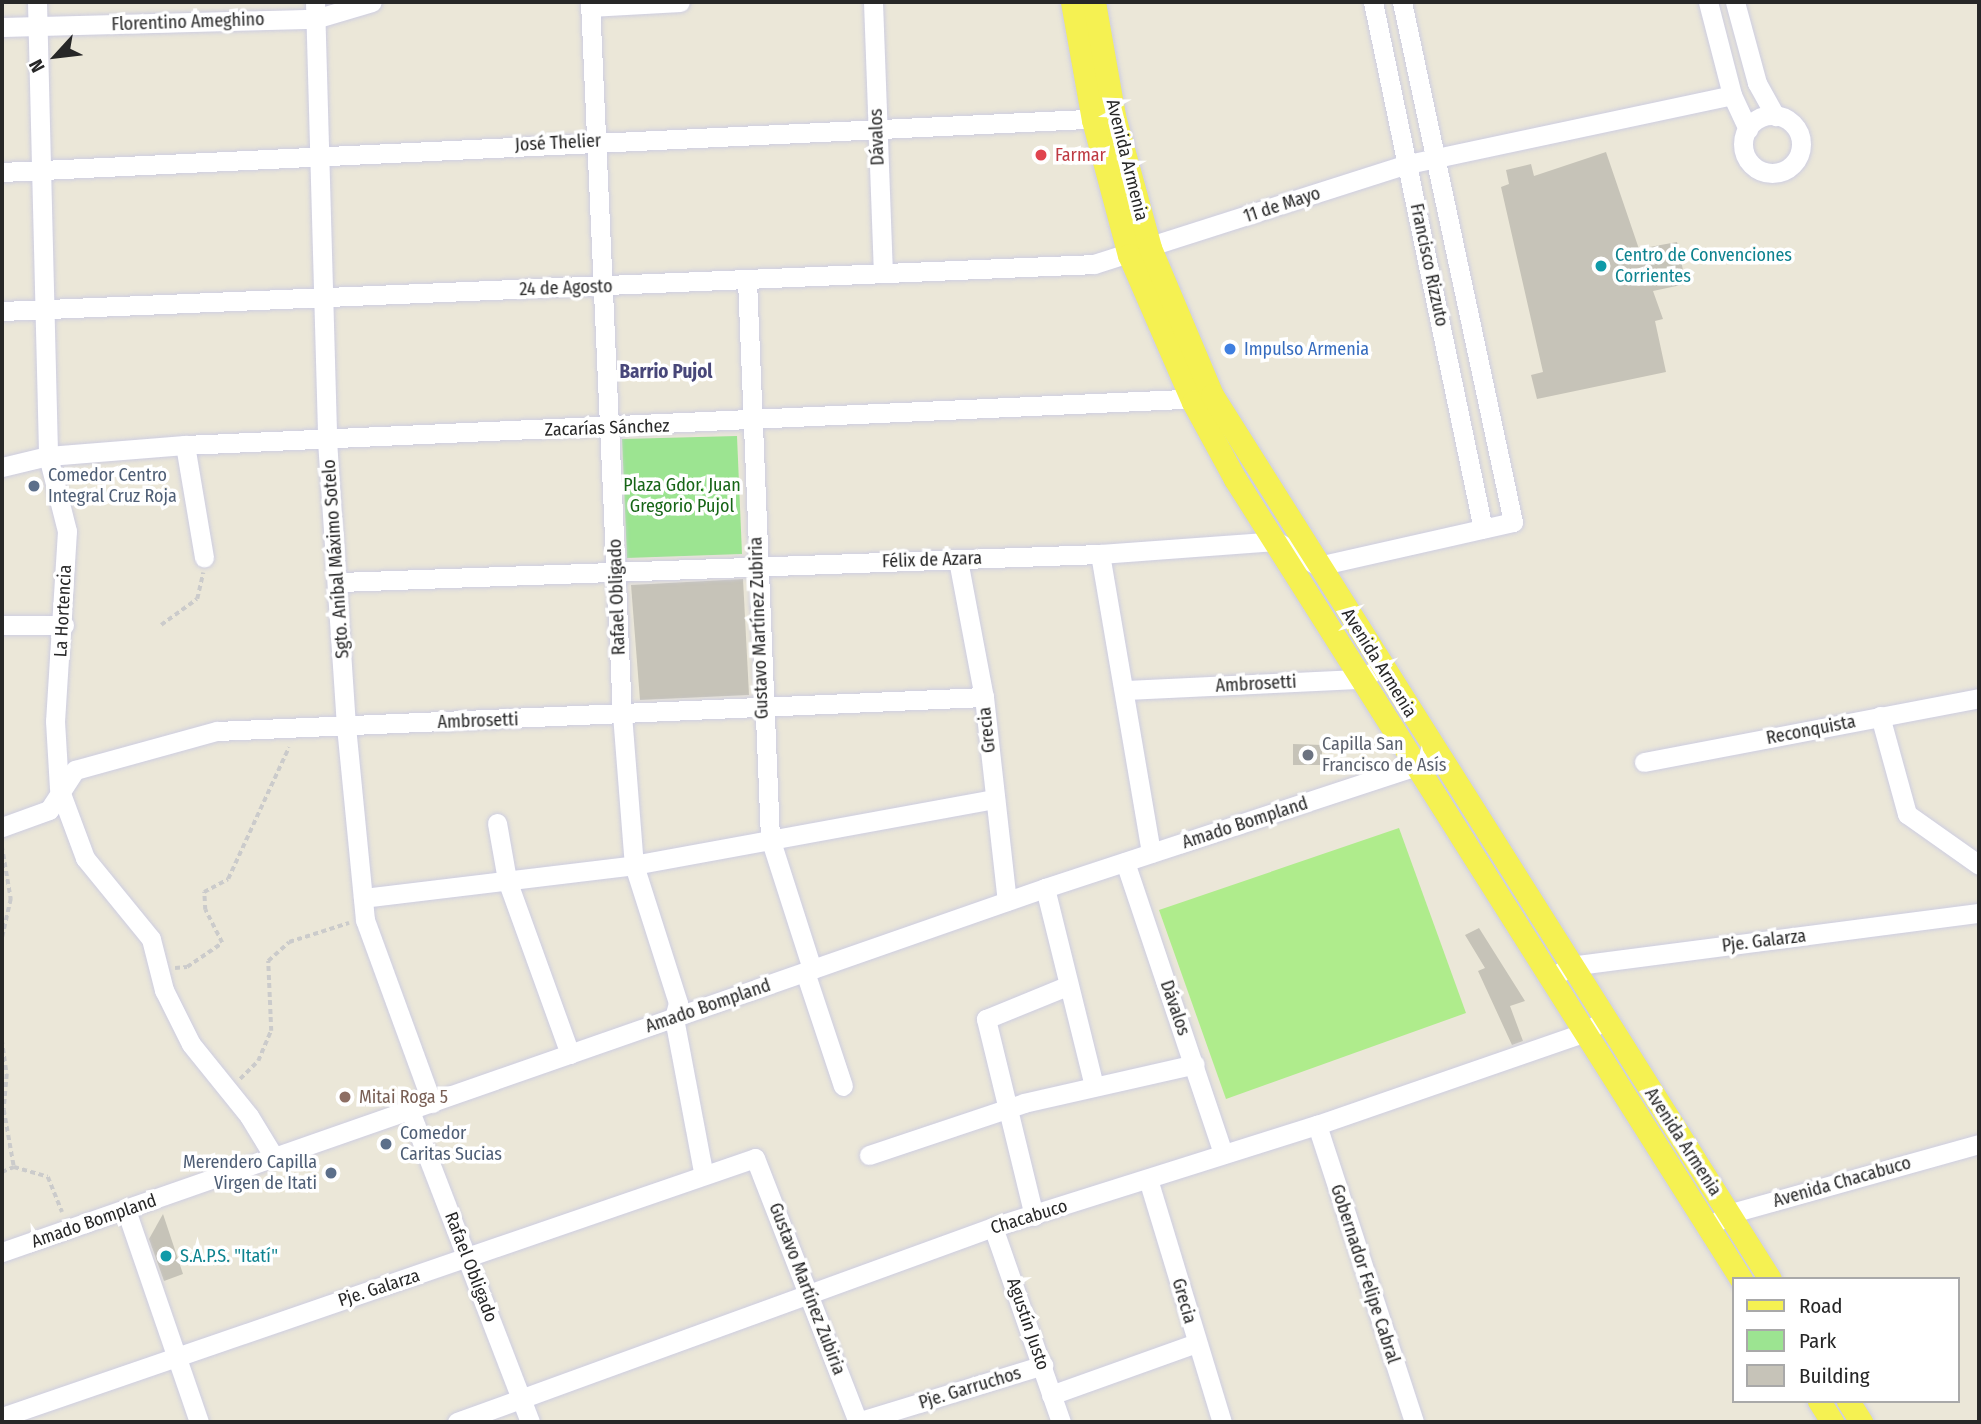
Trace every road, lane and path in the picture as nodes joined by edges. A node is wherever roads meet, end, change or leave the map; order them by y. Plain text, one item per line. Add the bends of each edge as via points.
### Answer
1 (37, 2) edge
2 (372, 2) edge
3 (680, 2) edge
4 (873, 2) edge
5 (1072, 2) edge
6 (1094, 2) edge
7 (1373, 2) edge
8 (1402, 2) edge
9 (1708, 2) edge
10 (1735, 2) edge
11 (590, 5) edge
12 (315, 10) edge
13 (38, 26) junction
14 (2, 27) edge
15 (1732, 95) junction
16 (1775, 116) junction
17 (1103, 118) junction
18 (1748, 129) junction
19 (877, 131) junction
20 (596, 141) junction
21 (320, 155) junction
22 (1436, 159) junction
23 (1408, 164) junction
24 (2, 172) edge
25 (40, 172) junction
26 (1140, 251) junction
27 (883, 273) junction
28 (747, 280) junction
29 (603, 286) junction
30 (323, 298) junction
31 (44, 310) junction
32 (2, 311) edge
33 (1203, 399) junction
34 (750, 422) junction
35 (608, 428) junction
36 (327, 440) junction
37 (185, 445) junction
38 (48, 456) junction
39 (2, 467) edge
40 (1483, 528) junction
41 (1276, 541) junction
42 (1100, 554) junction
43 (204, 557) joint
44 (958, 560) junction
45 (757, 565) junction
46 (1318, 566) junction
47 (618, 572) junction
48 (340, 582) junction
49 (2, 625) edge
50 (64, 625) junction
51 (161, 625) dead end
52 (1372, 673) junction
53 (1126, 690) junction
54 (984, 697) junction
55 (1979, 698) edge
56 (762, 709) junction
57 (622, 715) junction
58 (1880, 716) junction
59 (346, 726) junction
60 (302, 728) junction
61 (1436, 753) junction
62 (1644, 762) dead end
63 (1417, 766) junction
64 (59, 788) junction
65 (995, 799) junction
66 (497, 823) dead end
67 (2, 827) edge
68 (770, 838) junction
69 (2, 846) edge
70 (1151, 853) junction
71 (1125, 862) junction
72 (634, 865) junction
73 (1979, 865) edge
74 (507, 880) junction
75 (1045, 888) junction
76 (363, 898) junction
77 (1007, 901) junction
78 (1979, 913) edge
79 (365, 920) junction
80 (2, 939) edge
81 (158, 969) junction
82 (808, 971) junction
83 (1561, 972) junction
84 (1067, 986) junction
85 (674, 1018) junction
86 (1595, 1026) junction
87 (2, 1040) edge
88 (570, 1054) junction
89 (1195, 1064) junction
90 (843, 1086) dead end
91 (1094, 1086) junction
92 (228, 1090) junction
93 (432, 1103) junction
94 (1005, 1110) junction
95 (410, 1111) junction
96 (1317, 1125) junction
97 (1979, 1144) edge
98 (1223, 1154) junction
99 (869, 1156) dead end
100 (274, 1157) junction
101 (755, 1158) joint
102 (14, 1167) junction
103 (2, 1171) edge
104 (703, 1172) junction
105 (1148, 1179) junction
106 (126, 1210) junction
107 (1728, 1214) junction
108 (1034, 1216) junction
109 (993, 1227) junction
110 (1709, 1227) junction
111 (68, 1229) junction
112 (2, 1252) edge
113 (468, 1258) junction
114 (1740, 1277) edge
115 (1769, 1277) edge
116 (808, 1292) junction
117 (1196, 1343) junction
118 (174, 1356) junction
119 (1043, 1365) junction
120 (1051, 1395) junction
121 (522, 1399) junction
122 (1820, 1403) edge
123 (1849, 1403) edge
124 (904, 1416) edge
125 (2, 1417) edge
126 (199, 1422) edge
127 (457, 1422) edge
128 (530, 1422) edge
129 (858, 1422) edge
130 (1061, 1422) edge
131 (1222, 1422) edge
132 (1414, 1422) edge
133 (1832, 1422) edge
134 (1861, 1422) edge

1 - 13 street, La Hortencia
2 - 12 street, Florentino Ameghino
3 - 11 street
4 - 19 street, Dávalos
5 - 17 main road, Avenida Armenia
6 - 17 main road, Avenida Armenia
7 - 23 street, Francisco Rizzuto
8 - 22 street, Francisco Rizzuto
9 - 15 street
10 - 16 street via 1757,83
11 - 20 street, Rafael Obligado
12 - 13 street, Florentino Ameghino
12 - 21 street, Sgto. Aníbal Máximo Sotelo
13 - 14 street, Florentino Ameghino
13 - 25 street, La Hortencia
15 - 18 street
15 - 22 street, 11 de Mayo
16 - 18 street via 1762,117
16 - 18 street via 1789,121 1800,136 1799,154 1787,169 1768,173 1752,164 1744,147
17 - 19 street, José Thelier
17 - 26 main road, Avenida Armenia
19 - 20 street, José Thelier
19 - 27 street, Dávalos
20 - 21 street, José Thelier
20 - 29 street, Rafael Obligado
21 - 25 street, José Thelier
21 - 30 street, Sgto. Aníbal Máximo Sotelo
22 - 23 street, 11 de Mayo
22 - 40 street, Francisco Rizzuto via 1513,522
23 - 26 street, 11 de Mayo
23 - 40 street, Francisco Rizzuto
24 - 25 street, José Thelier
25 - 31 street, La Hortencia
26 - 27 street, 24 de Agosto via 1094,264
26 - 33 main road, Avenida Armenia
27 - 28 street, 24 de Agosto
28 - 29 street, 24 de Agosto
28 - 34 street, Gustavo Martínez Zubiria
29 - 30 street, 24 de Agosto
29 - 35 street, Rafael Obligado
30 - 31 street, 24 de Agosto
30 - 36 street, Sgto. Aníbal Máximo Sotelo
31 - 32 street, 24 de Agosto
31 - 38 street, La Hortencia
33 - 34 street, Zacarías Sánchez
33 - 41 main road, Avenida Armenia
33 - 46 main road, Avenida Armenia
34 - 35 street, Zacarías Sánchez
34 - 45 street, Gustavo Martínez Zubiria
35 - 36 street, Zacarías Sánchez
35 - 47 street, Rafael Obligado
36 - 37 street, Zacarías Sánchez
36 - 48 street, Sgto. Aníbal Máximo Sotelo
37 - 38 street, Zacarías Sánchez
37 - 43 street
38 - 39 street, Zacarías Sánchez
38 - 50 street, La Hortencia via 67,531
40 - 46 street
41 - 42 street, Félix de Azara
41 - 46 street
41 - 52 main road, Avenida Armenia
42 - 44 street, Félix de Azara
42 - 53 street
43 - 51 path via 197,598
44 - 45 street, Félix de Azara
44 - 54 street, Grecia
45 - 47 street, Félix de Azara
45 - 56 street, Gustavo Martínez Zubiria
46 - 52 main road, Avenida Armenia
47 - 48 street, Félix de Azara
47 - 57 street, Rafael Obligado
48 - 59 street, Sgto. Aníbal Máximo Sotelo
49 - 50 street
50 - 64 street, La Hortencia via 55,721
52 - 53 street, Ambrosetti
52 - 61 main road, Avenida Armenia
52 - 63 main road, Avenida Armenia
53 - 70 street
54 - 56 street, Ambrosetti
54 - 65 street, Grecia
55 - 58 street, Reconquista
56 - 57 street, Ambrosetti
56 - 68 street, Gustavo Martínez Zubiria
57 - 59 street, Ambrosetti
57 - 72 street, Rafael Obligado
58 - 62 street, Reconquista
58 - 73 street via 1908,814
59 - 60 street, Ambrosetti
59 - 76 street, Sgto. Aníbal Máximo Sotelo
60 - 64 street, Ambrosetti via 217,731 75,770
60 - 81 path via 281,758 228,878 204,892 205,910 222,943 187,967
61 - 63 street, Amado Bompland
61 - 83 main road, Avenida Armenia
63 - 70 street, Amado Bompland
63 - 83 main road, Avenida Armenia
64 - 67 street, Ambrosetti via 49,810
64 - 81 street, La Hortencia via 85,858 151,939
65 - 68 street
65 - 77 street, Grecia
66 - 74 street
68 - 72 street
68 - 82 street, Gustavo Martínez Zubiria
69 - 80 path via 11,899
70 - 71 street, Amado Bompland
71 - 75 street, Amado Bompland
71 - 89 street, Dávalos
72 - 74 street
72 - 85 street, Rafael Obligado via 678,1003
74 - 76 street
74 - 88 street
75 - 77 street, Amado Bompland
75 - 84 street
76 - 79 street, Sgto. Aníbal Máximo Sotelo
77 - 82 street, Amado Bompland
78 - 83 street, Pje. Galarza
79 - 92 path via 289,942 268,961 271,1031 257,1060
79 - 93 street, Sgto. Aníbal Máximo Sotelo
81 - 92 street, La Hortencia via 191,1044
82 - 85 street, Amado Bompland
82 - 90 street, Gustavo Martínez Zubiria
83 - 86 main road, Avenida Armenia
84 - 91 street
84 - 94 street via 986,1019
85 - 88 street, Amado Bompland
85 - 104 street
86 - 96 street, Chacabuco
86 - 107 main road, Avenida Armenia
86 - 110 main road, Avenida Armenia
87 - 102 path via 7,1074 4,1110
88 - 93 street, Amado Bompland
89 - 91 street
89 - 98 street, Dávalos
91 - 94 street
92 - 100 street, La Hortencia
93 - 95 street, Amado Bompland
94 - 99 street
94 - 108 street
95 - 100 street, Amado Bompland
95 - 113 street, Rafael Obligado
96 - 98 street, Chacabuco
96 - 132 street, Gobernador Felipe Cabral
97 - 107 street, Avenida Chacabuco
98 - 105 street, Chacabuco
100 - 106 street, Amado Bompland
101 - 104 street, Pje. Galarza
101 - 116 street, Gustavo Martínez Zubiria
102 - 103 path
102 - 111 path via 48,1177
104 - 113 street, Pje. Galarza via 585,1220
105 - 108 street, Chacabuco
105 - 117 street, Grecia
106 - 111 street, Amado Bompland
106 - 118 street
107 - 110 street, Avenida Chacabuco
107 - 115 main road, Avenida Armenia
108 - 109 street, Chacabuco
109 - 116 street, Chacabuco
109 - 119 street, Agustín Justo
110 - 114 main road, Avenida Armenia
111 - 112 street, Amado Bompland
113 - 118 street, Pje. Galarza
113 - 121 street, Rafael Obligado
116 - 121 street, Chacabuco
116 - 129 street, Gustavo Martínez Zubiria
117 - 120 street
117 - 131 street, Grecia
118 - 125 street, Pje. Galarza
118 - 126 street
119 - 120 street, Agustín Justo
119 - 124 street, Pje. Garruchos
120 - 130 street, Agustín Justo
121 - 127 street, Chacabuco
121 - 128 street, Rafael Obligado
122 - 133 main road
123 - 134 main road
124 - 129 street, Pje. Garruchos

